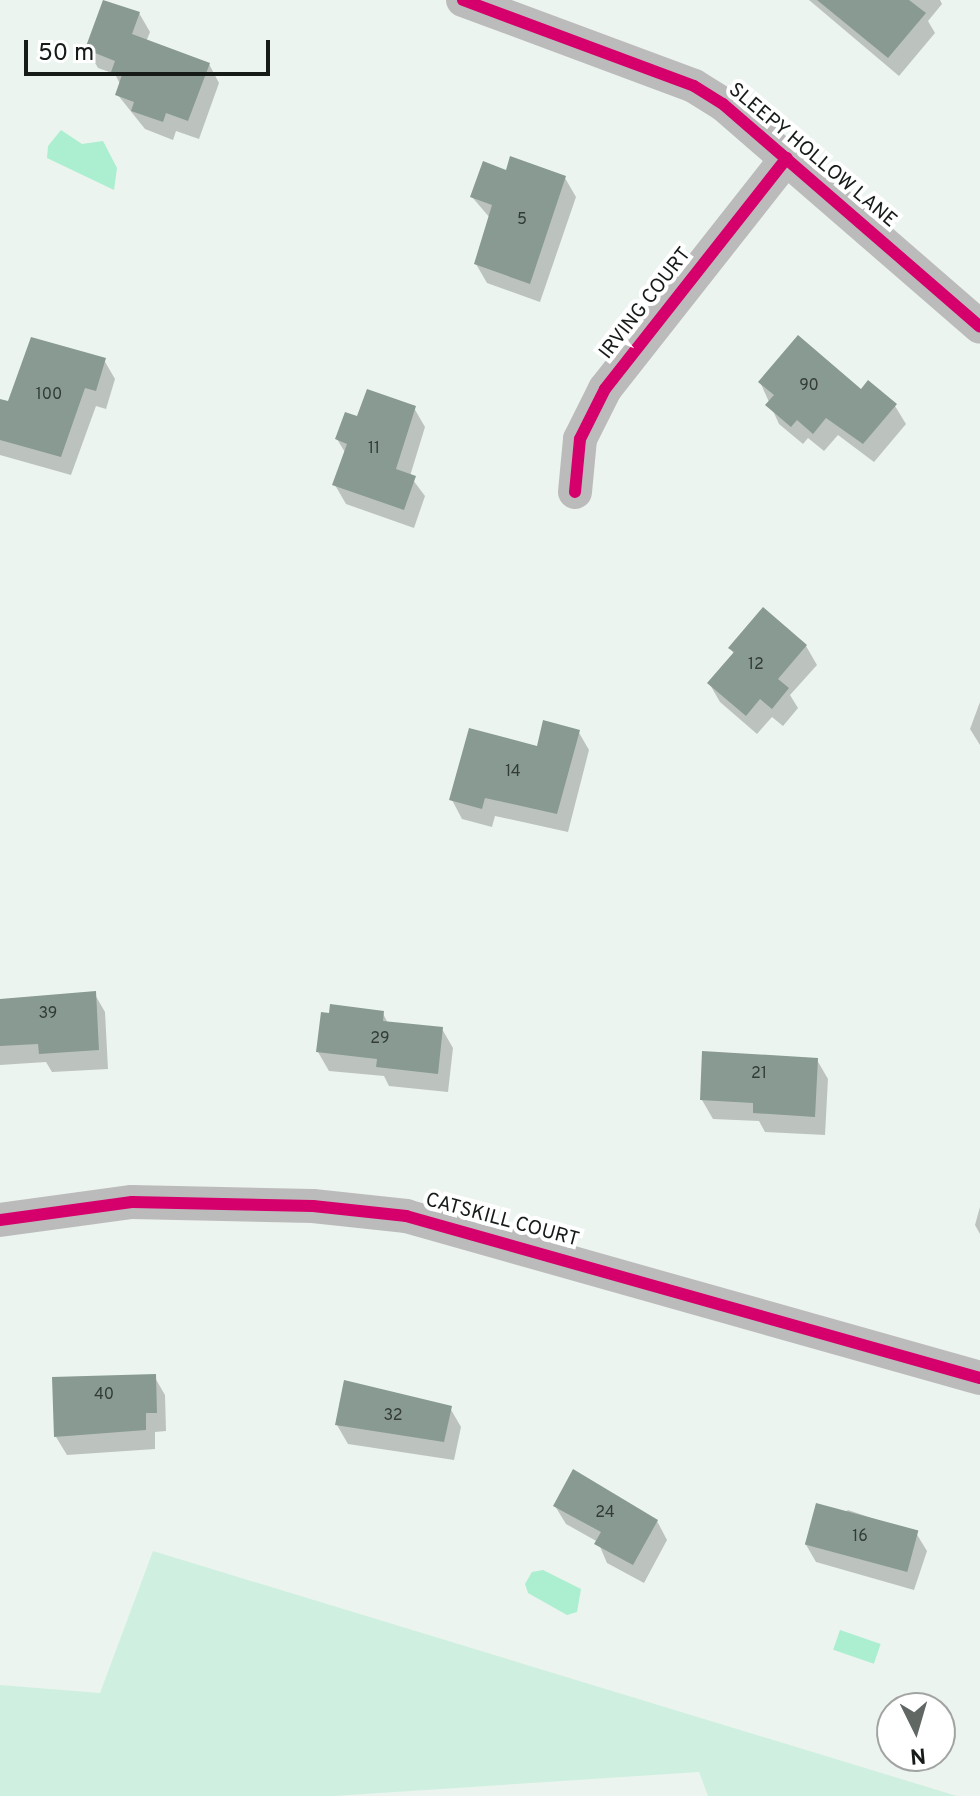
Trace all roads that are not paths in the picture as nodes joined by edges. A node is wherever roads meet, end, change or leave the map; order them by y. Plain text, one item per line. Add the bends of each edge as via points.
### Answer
1 (463, 0) edge
2 (787, 158) junction
3 (980, 327) edge
4 (575, 492) dead end
5 (0, 1220) edge
6 (980, 1378) edge

1 - 2 street, SLEEPY HOLLOW LANE via 694,86
2 - 3 street, SLEEPY HOLLOW LANE
2 - 4 street, IRVING COURT via 605,389 580,439
5 - 6 street, CATSKILL COURT via 132,1202 313,1206 406,1216

